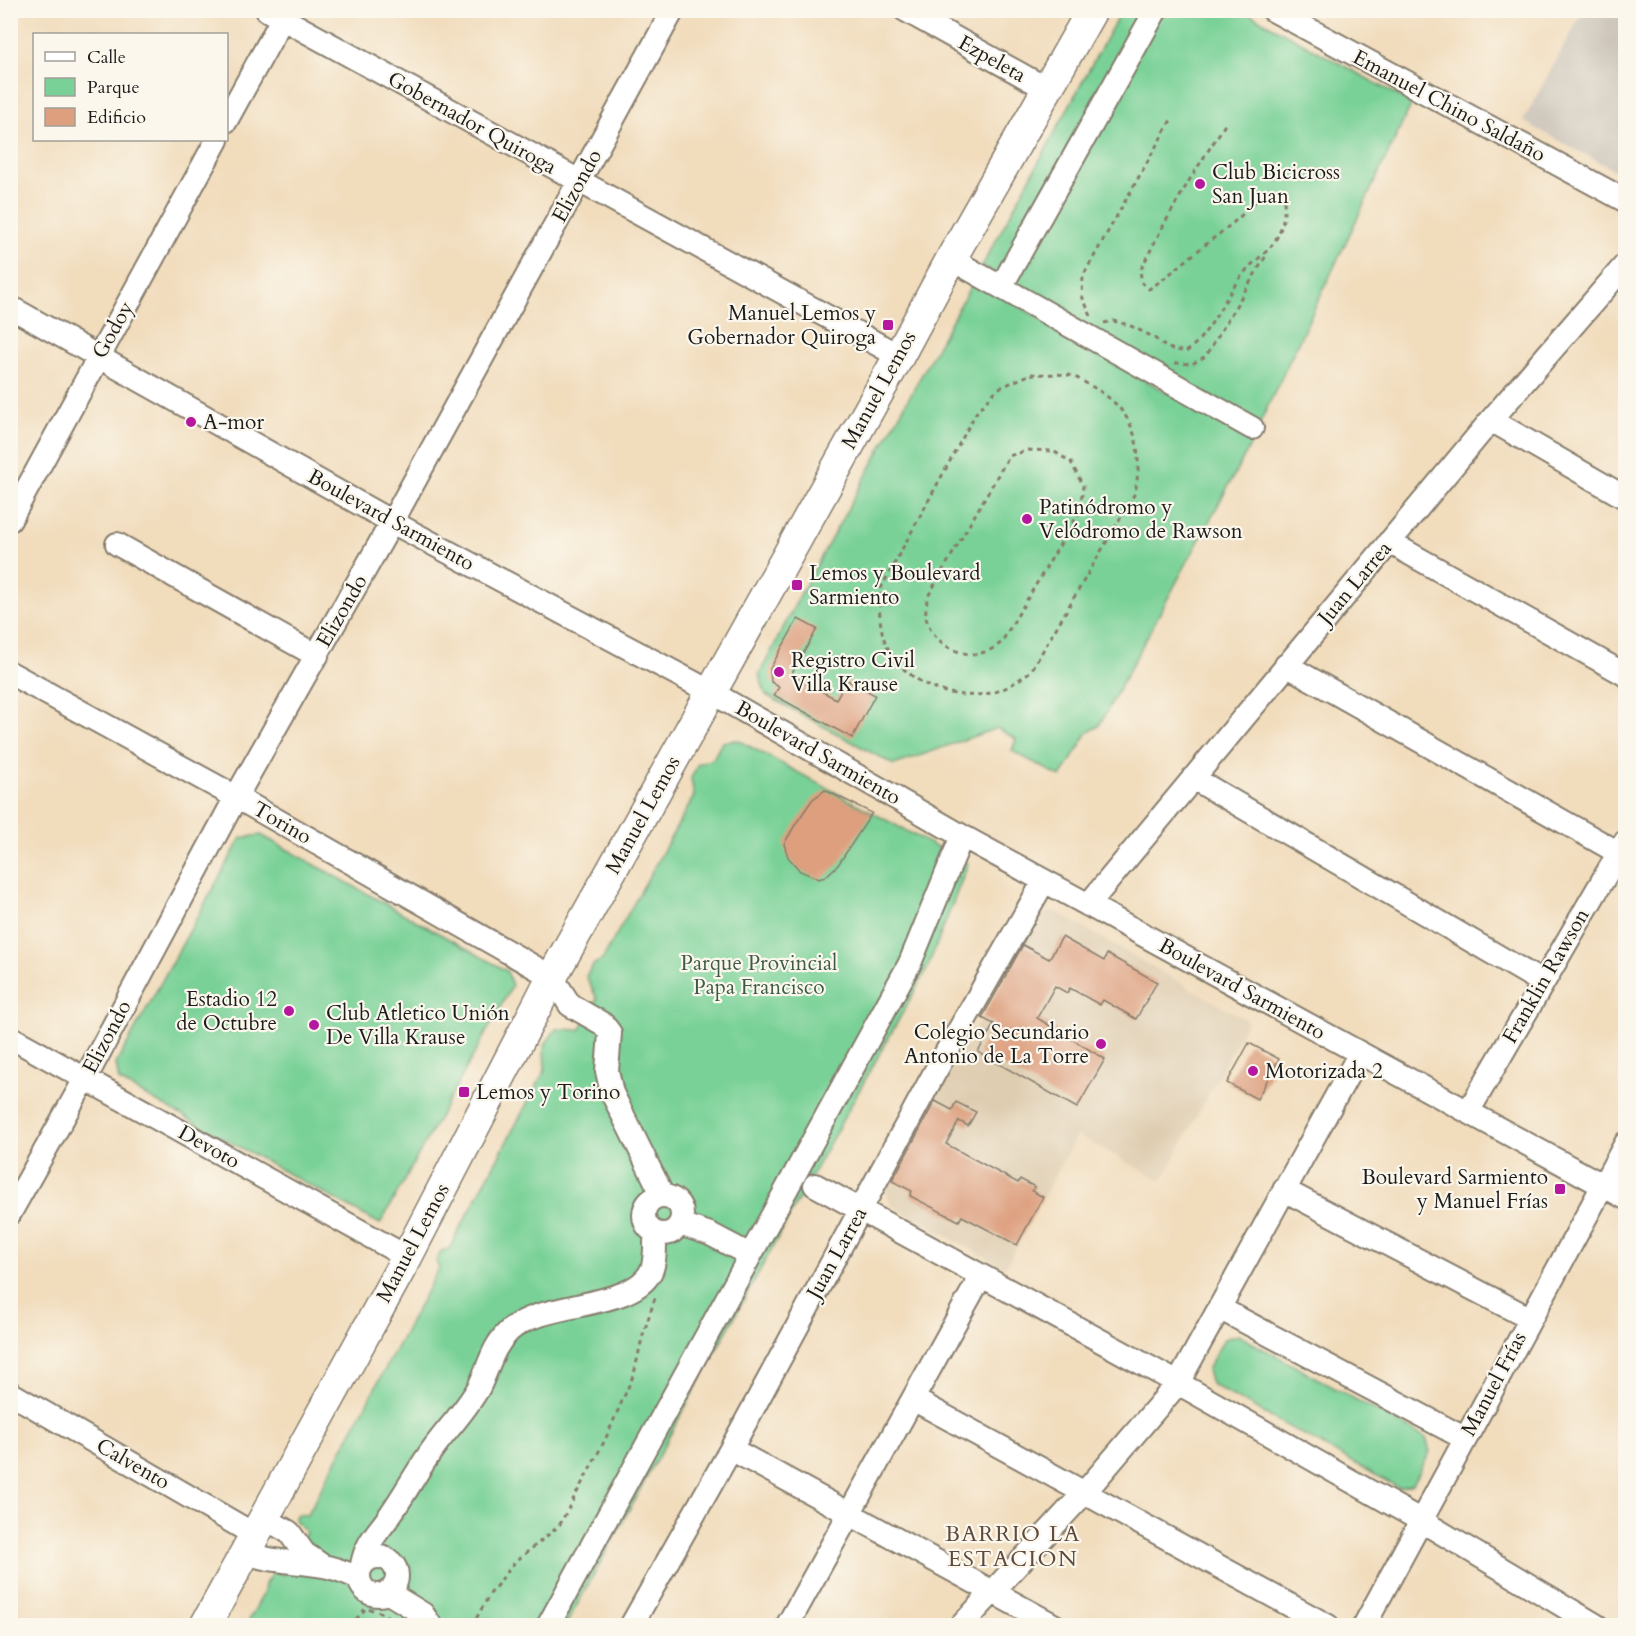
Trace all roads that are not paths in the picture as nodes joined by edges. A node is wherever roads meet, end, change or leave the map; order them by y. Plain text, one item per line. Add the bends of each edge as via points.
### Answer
1 (673, 10) edge
2 (905, 10) edge
3 (1092, 10) edge
4 (1156, 10) edge
5 (1273, 10) edge
6 (279, 13) edge
7 (1047, 89) junction
8 (228, 117) edge
9 (216, 141) edge
10 (579, 182) junction
11 (1626, 201) edge
12 (951, 259) junction
13 (1626, 264) edge
14 (1002, 287) junction
15 (10, 307) edge
16 (98, 356) junction
17 (899, 356) junction
18 (1491, 420) junction
19 (1252, 428) dead end
20 (1624, 494) edge
21 (10, 520) edge
22 (392, 522) junction
23 (1389, 542) junction
24 (117, 544) dead end
25 (317, 656) junction
26 (1286, 665) junction
27 (10, 673) edge
28 (1626, 675) edge
29 (711, 692) junction
30 (1193, 778) junction
31 (236, 797) junction
32 (962, 836) junction
33 (1623, 850) edge
34 (1044, 881) junction
35 (1088, 905) junction
36 (552, 977) junction
37 (1542, 982) junction
38 (10, 1037) edge
39 (1360, 1053) junction
40 (85, 1079) junction
41 (1468, 1112) junction
42 (1626, 1143) edge
43 (815, 1185) dead end
44 (1603, 1186) junction
45 (1284, 1190) junction
46 (663, 1196) junction
47 (1626, 1198) edge
48 (860, 1210) junction
49 (11, 1212) edge
50 (680, 1224) junction
51 (655, 1233) junction
52 (750, 1255) junction
53 (407, 1257) junction
54 (981, 1276) junction
55 (1219, 1308) junction
56 (1530, 1318) junction
57 (1178, 1383) junction
58 (10, 1393) edge
59 (913, 1399) junction
60 (1464, 1438) junction
61 (731, 1449) junction
62 (1085, 1492) junction
63 (850, 1514) junction
64 (1420, 1520) junction
65 (255, 1535) junction
66 (325, 1566) junction
67 (360, 1572) junction
68 (992, 1591) junction
69 (387, 1592) junction
70 (205, 1626) edge
71 (431, 1626) edge
72 (548, 1626) edge
73 (631, 1626) edge
74 (787, 1626) edge
75 (961, 1626) edge
76 (1055, 1626) edge
77 (1328, 1626) edge
78 (1364, 1626) edge
79 (1597, 1626) edge

1 - 10 street, Elizondo
2 - 7 street, Ezpeleta
3 - 7 main road, Manuel Lemos
4 - 14 street
5 - 11 street, Emanuel Chino Saldaño
6 - 8 street
6 - 10 street, Gobernador Quiroga
7 - 12 main road, Manuel Lemos
9 - 16 street, Godoy
10 - 17 street, Gobernador Quiroga
10 - 22 street, Elizondo
12 - 14 street
12 - 17 main road, Manuel Lemos
13 - 18 street, Juan Larrea
14 - 19 street
15 - 16 street, Boulevard Sarmiento
16 - 21 street, Godoy
16 - 22 street, Boulevard Sarmiento
17 - 29 main road, Manuel Lemos
18 - 20 street
18 - 23 street, Juan Larrea
22 - 25 street, Elizondo
22 - 29 street, Boulevard Sarmiento
23 - 26 street, Juan Larrea
23 - 28 street
24 - 25 street
25 - 31 street, Elizondo
26 - 30 street, Juan Larrea
26 - 33 street
27 - 31 street, Torino
29 - 32 street, Boulevard Sarmiento
29 - 36 main road, Manuel Lemos
30 - 35 street, Juan Larrea
30 - 37 street
31 - 36 street, Torino
31 - 40 street, Elizondo
32 - 34 street, Boulevard Sarmiento
32 - 52 street via 910,963
33 - 37 street, Franklin Rawson
34 - 35 street, Boulevard Sarmiento
34 - 48 street, Juan Larrea
35 - 39 street, Boulevard Sarmiento
36 - 46 street via 570,1005 603,1024 610,1033 607,1071 612,1093
36 - 53 main road, Manuel Lemos
37 - 41 street, Franklin Rawson
38 - 40 street, Devoto
39 - 41 street, Boulevard Sarmiento
39 - 45 street
40 - 49 street, Elizondo
40 - 53 street, Devoto
41 - 44 street, Boulevard Sarmiento
42 - 44 street, Manuel Frías
43 - 48 street
44 - 47 street, Boulevard Sarmiento
44 - 56 street, Manuel Frías
45 - 55 street
45 - 56 street
46 - 50 street via 680,1206
46 - 51 street via 651,1200 644,1211 646,1224
48 - 54 street
48 - 61 street, Juan Larrea
50 - 51 street via 667,1234
50 - 52 street via 710,1234
51 - 67 street via 652,1269 639,1285 610,1298 525,1319 499,1341 469,1402 368,1543
52 - 72 street
53 - 65 main road, Manuel Lemos
54 - 57 street
54 - 59 street
55 - 57 street
55 - 60 street
56 - 60 street, Manuel Frías
57 - 62 street
57 - 64 street
58 - 65 street, Calvento
59 - 62 street
59 - 63 street
60 - 64 street, Manuel Frías
61 - 63 street
61 - 73 street, Juan Larrea
62 - 68 street
62 - 77 street
63 - 68 street
63 - 74 street
64 - 78 street, Manuel Frías
64 - 79 street
65 - 66 street via 272,1560
65 - 66 street via 289,1532 304,1553
65 - 70 main road, Manuel Lemos
66 - 67 street
67 - 69 street via 365,1590
67 - 69 street via 372,1557 391,1561 397,1579
68 - 75 street
68 - 76 street
69 - 71 street via 423,1614

